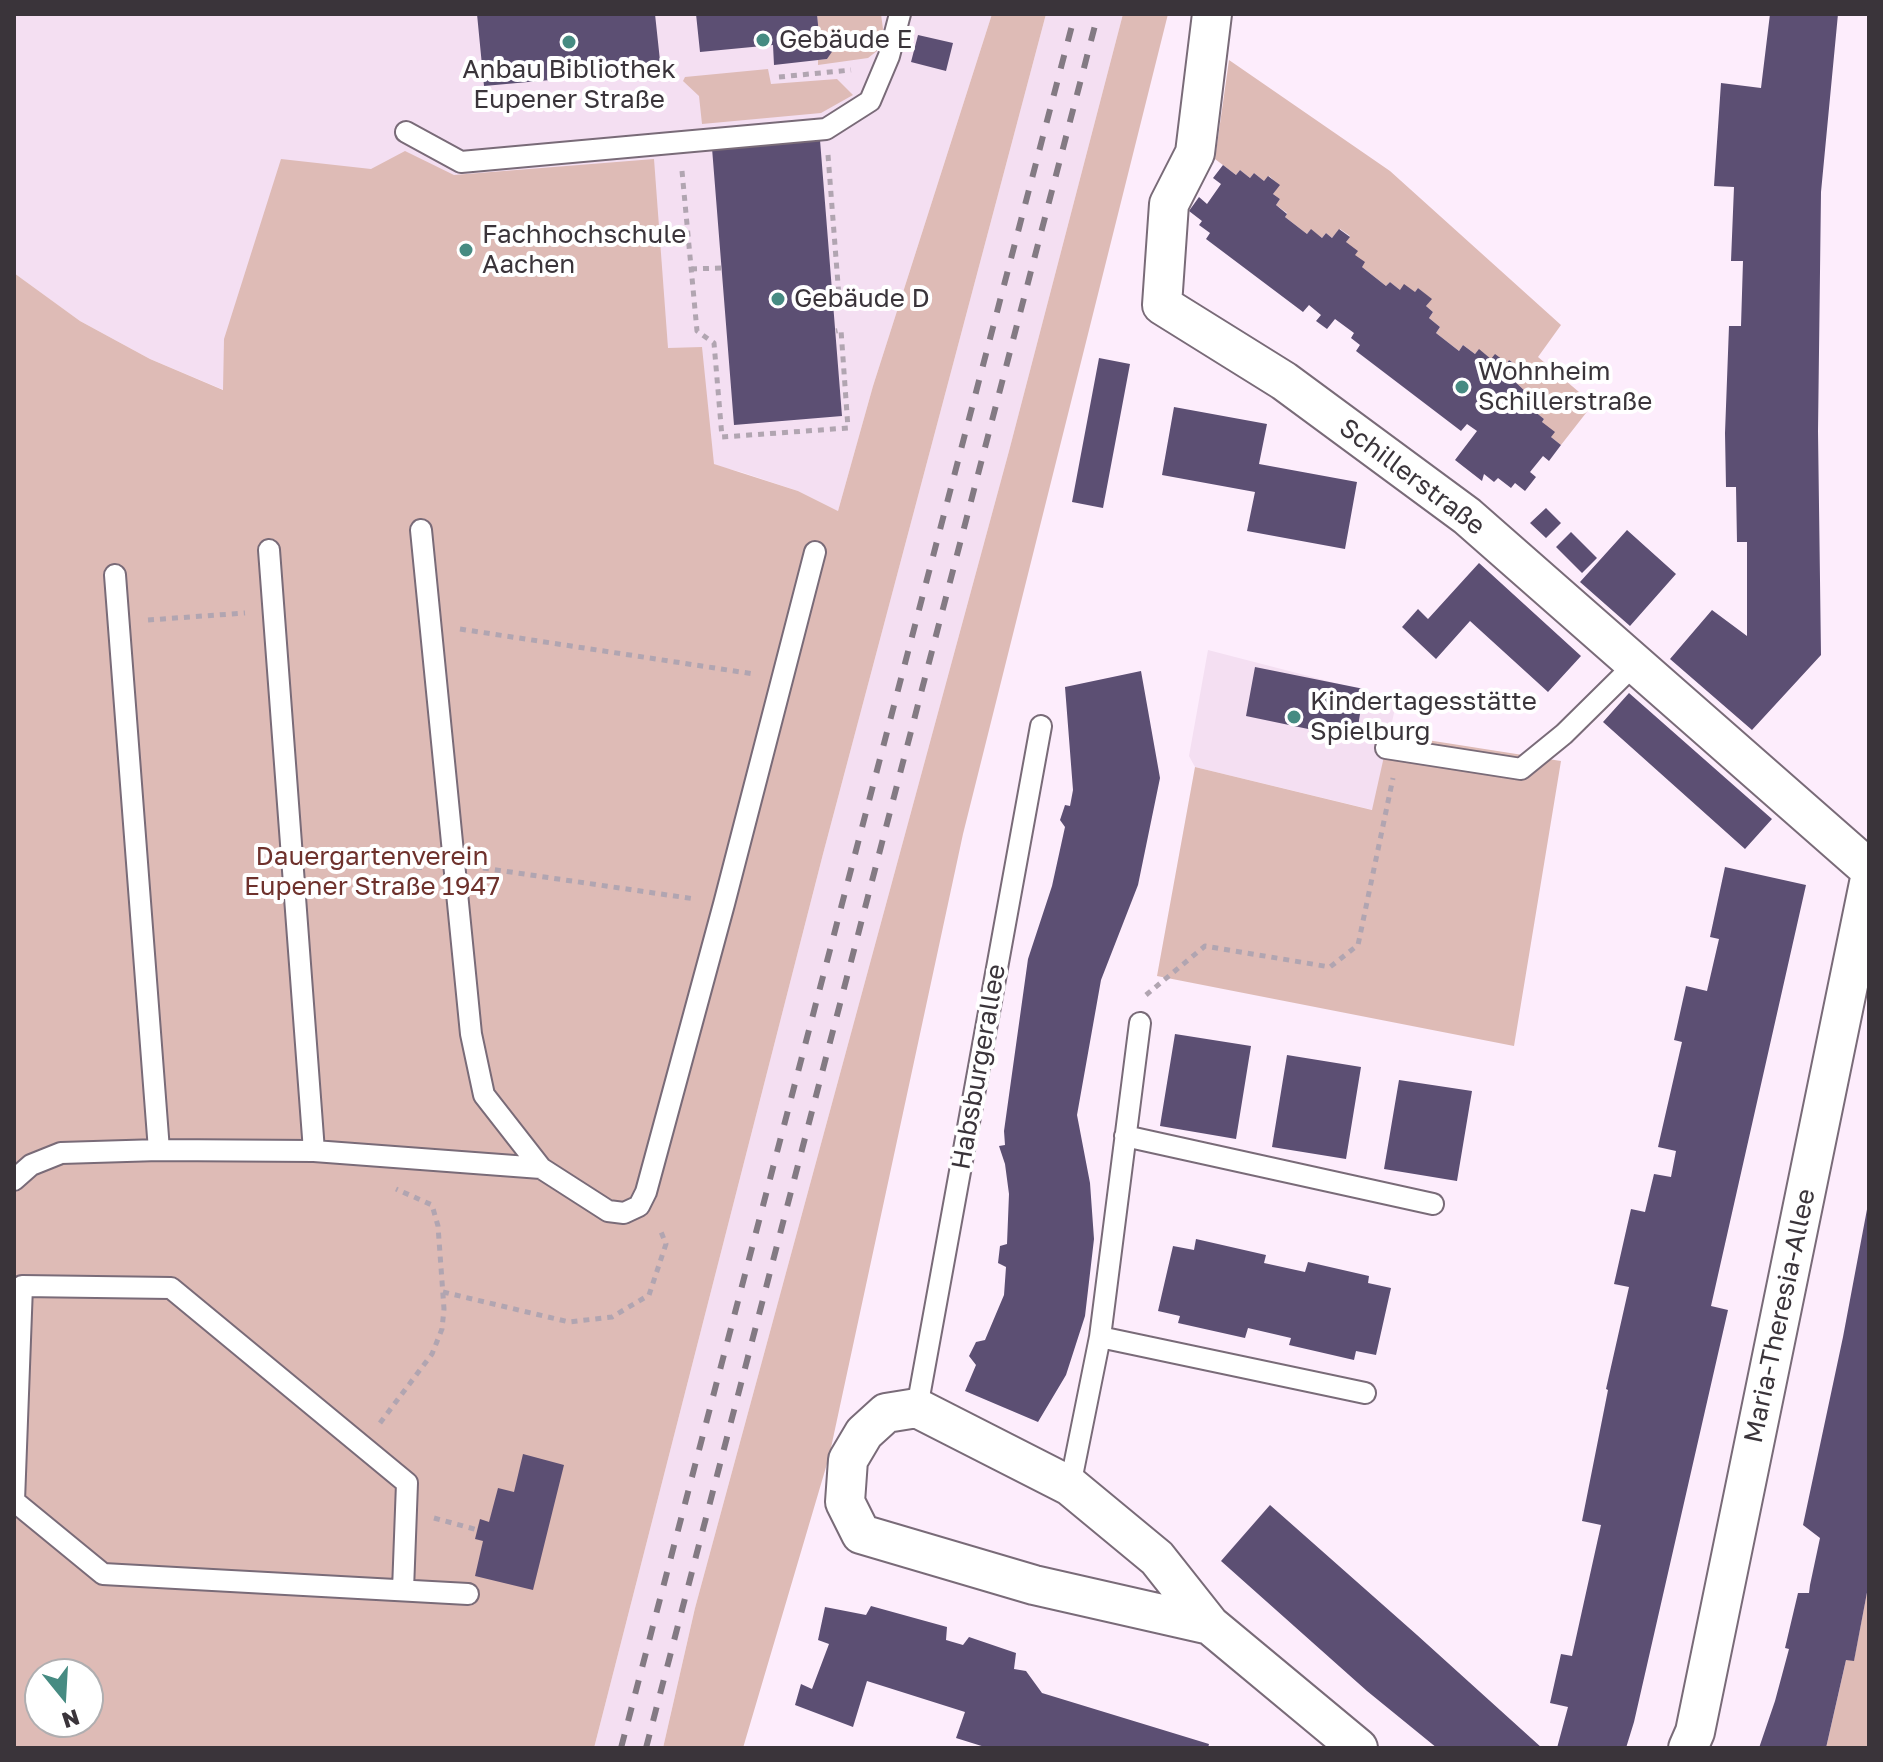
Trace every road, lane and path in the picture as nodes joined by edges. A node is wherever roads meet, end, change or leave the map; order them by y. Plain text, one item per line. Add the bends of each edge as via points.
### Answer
1 (900, 14) edge
2 (1212, 14) edge
3 (884, 67) junction
4 (779, 77) dead end
5 (826, 129) junction
6 (406, 132) dead end
7 (679, 142) junction
8 (721, 268) dead end
9 (691, 269) junction
10 (840, 310) dead end
11 (836, 331) dead end
12 (421, 530) dead end
13 (269, 550) dead end
14 (815, 552) dead end
15 (115, 575) dead end
16 (274, 611) junction
17 (119, 622) junction
18 (430, 624) junction
19 (1636, 663) junction
20 (783, 679) junction
21 (1041, 726) dead end
22 (1386, 748) dead end
23 (1392, 781) dead end
24 (292, 850) junction
25 (455, 868) junction
26 (1869, 869) edge
27 (1869, 883) edge
28 (724, 904) junction
29 (1140, 1023) joint
30 (1125, 1136) junction
31 (159, 1150) junction
32 (314, 1151) junction
33 (541, 1168) junction
34 (14, 1180) edge
35 (1433, 1204) dead end
36 (438, 1226) dead end
37 (666, 1244) dead end
38 (443, 1292) junction
39 (1100, 1337) junction
40 (1365, 1393) dead end
41 (917, 1408) junction
42 (363, 1446) junction
43 (1070, 1486) junction
44 (406, 1511) junction
45 (478, 1530) dead end
46 (403, 1590) junction
47 (468, 1594) dead end
48 (1210, 1625) junction
49 (1358, 1748) edge
50 (1688, 1748) edge

1 - 3 lane
2 - 19 street, Schillerstraße via 1195,153 1169,204 1162,305 1284,381 1467,516
3 - 4 path
3 - 5 lane via 870,101
5 - 7 lane
5 - 10 path
6 - 7 lane via 461,162
7 - 9 path
8 - 9 path
9 - 11 path via 697,331 714,343 722,437 848,428 841,330
12 - 18 lane
13 - 16 lane
14 - 20 lane
15 - 17 lane
16 - 17 path
16 - 24 lane
17 - 31 lane
18 - 20 path
18 - 25 lane
19 - 22 lane via 1521,769
19 - 26 street, Schillerstraße
20 - 28 lane
21 - 41 lane, Habsburgerallee
23 - 29 path via 1358,945 1330,967 1205,946 1147,993
24 - 25 path
24 - 32 lane
25 - 28 path
25 - 33 lane via 471,1034 484,1095
27 - 50 street, Maria-Theresia-Allee
28 - 33 lane via 639,1206 624,1213 608,1211
29 - 30 lane
30 - 35 lane
30 - 39 lane
31 - 32 lane
31 - 34 lane via 61,1153 31,1165
32 - 33 lane
36 - 38 path
37 - 38 path via 649,1295 612,1317 569,1322
38 - 42 path via 442,1329 432,1354
39 - 40 lane
39 - 43 lane
41 - 43 street
41 - 48 street via 886,1413 864,1433 848,1460 845,1502 861,1534 1034,1585
42 - 44 lane via 407,1483
42 - 46 lane via 171,1288 22,1286 14,1501 103,1574
43 - 48 street via 1157,1558
44 - 45 path
44 - 46 lane
46 - 47 lane
48 - 49 street

